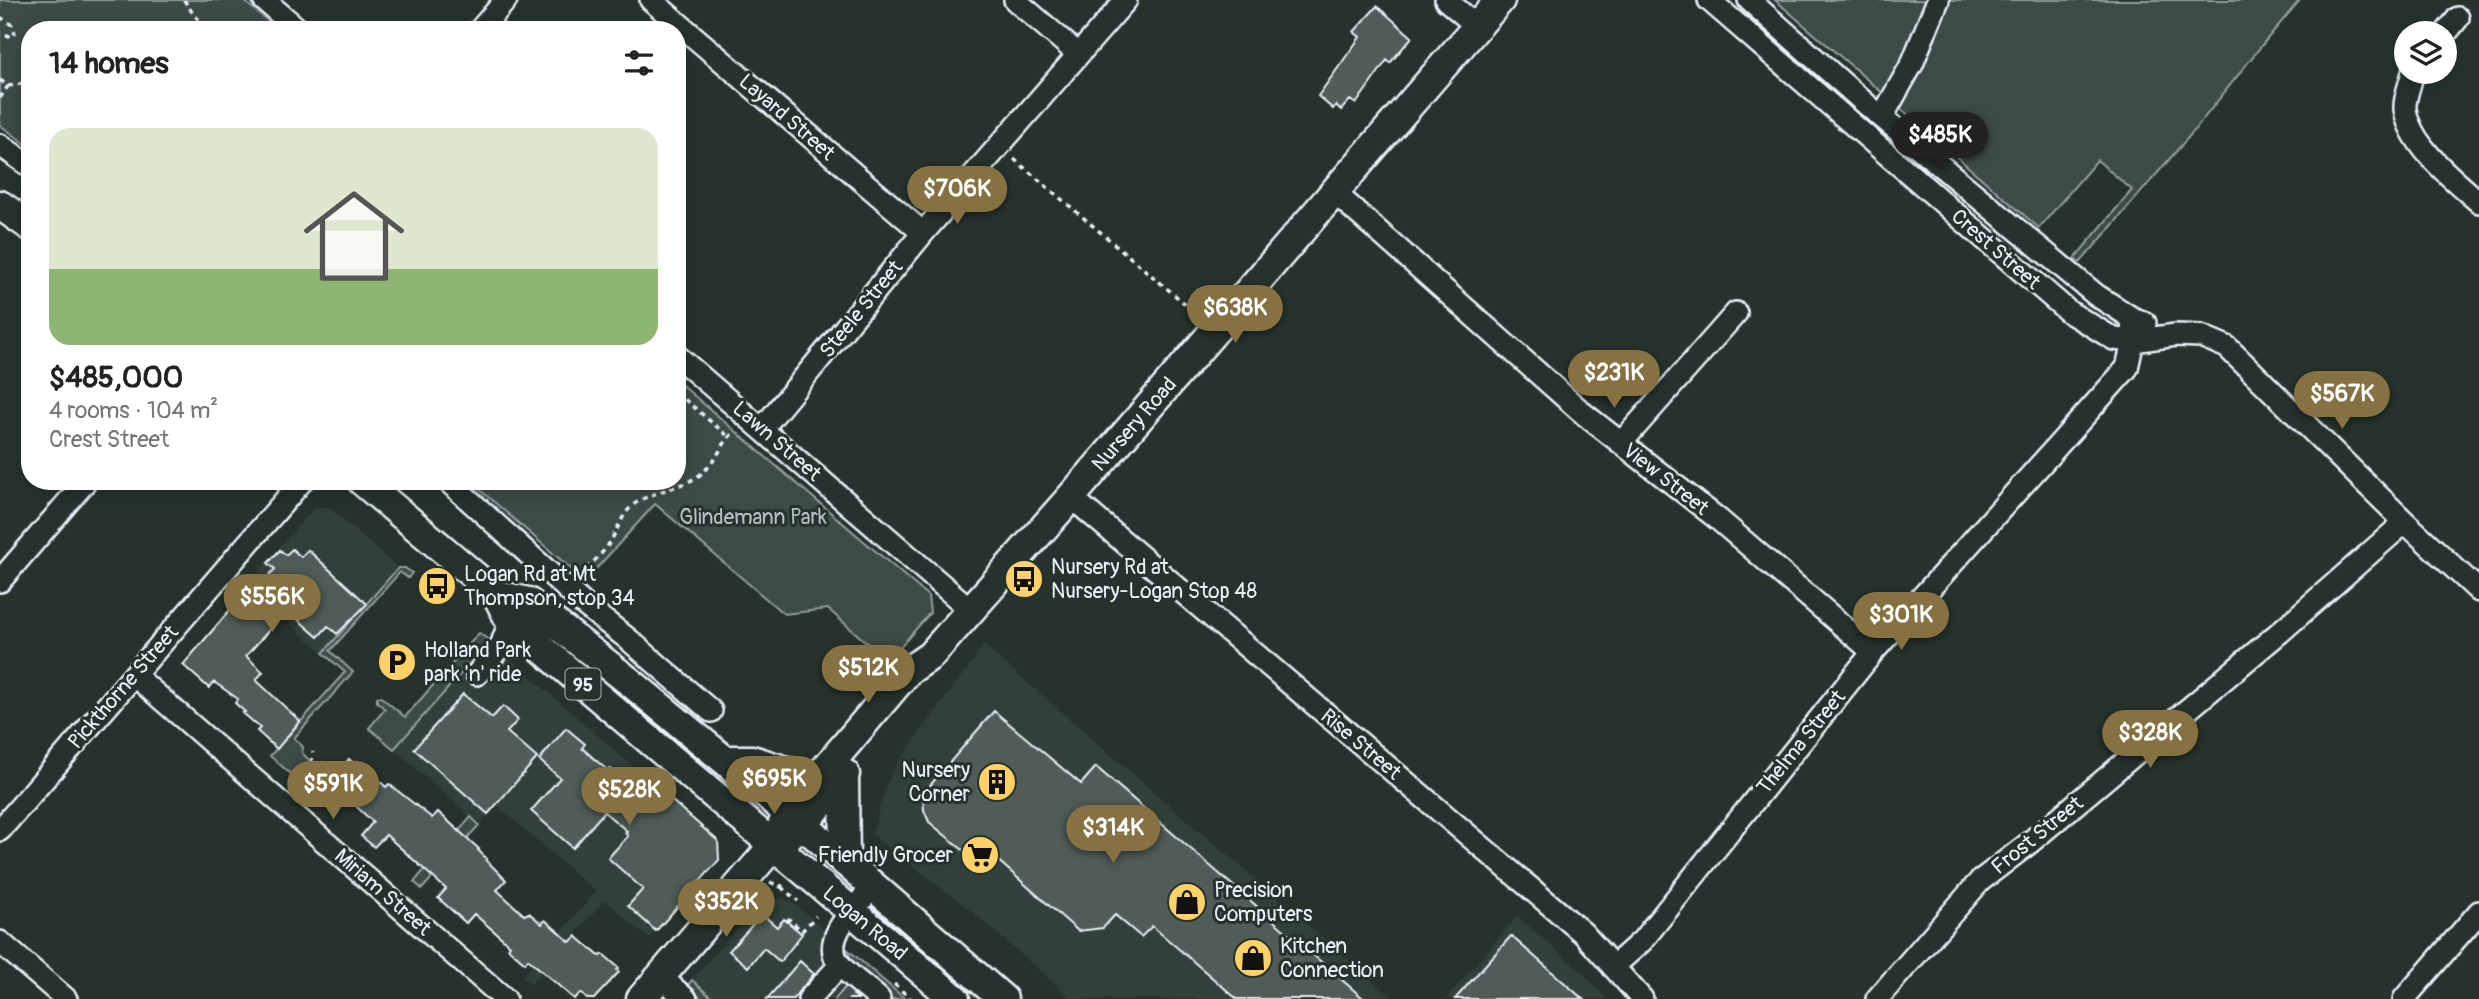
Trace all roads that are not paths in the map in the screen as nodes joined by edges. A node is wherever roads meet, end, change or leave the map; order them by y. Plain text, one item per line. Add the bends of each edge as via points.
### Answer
1 (264, 0) edge
2 (506, 0) edge
3 (651, 0) edge
4 (1015, 0) edge
5 (1126, 0) edge
6 (1446, 0) edge
7 (1500, 0) edge
8 (1709, 0) edge
9 (1749, 0) edge
10 (1938, 0) edge
11 (288, 21) edge
12 (488, 21) edge
13 (676, 21) edge
14 (1478, 27) junction
15 (686, 30) edge
16 (1078, 54) junction
17 (2410, 84) edge
18 (1882, 117) junction
19 (0, 145) edge
20 (21, 160) edge
21 (1334, 192) junction
22 (2479, 202) edge
23 (1, 204) edge
24 (21, 219) edge
25 (923, 233) junction
26 (1736, 313) dead end
27 (2132, 318) junction
28 (2176, 335) junction
29 (2133, 341) junction
30 (686, 364) edge
31 (756, 423) junction
32 (1621, 443) junction
33 (78, 490) edge
34 (294, 490) edge
35 (373, 490) edge
36 (458, 490) edge
37 (1071, 497) junction
38 (2404, 522) junction
39 (0, 581) edge
40 (2479, 591) edge
41 (497, 595) junction
42 (971, 610) junction
43 (601, 619) junction
44 (510, 621) junction
45 (1873, 652) junction
46 (600, 659) junction
47 (477, 674) dead end
48 (134, 676) junction
49 (711, 711) dead end
50 (726, 760) junction
51 (831, 776) junction
52 (795, 819) junction
53 (0, 830) edge
54 (773, 846) junction
55 (845, 862) junction
56 (873, 887) junction
57 (852, 912) junction
58 (2479, 912) edge
59 (0, 942) edge
60 (1613, 967) junction
61 (660, 976) junction
62 (831, 985) edge
63 (66, 999) edge
64 (505, 999) edge
65 (641, 999) edge
66 (686, 999) edge
67 (879, 999) edge
68 (955, 999) edge
69 (1003, 999) edge
70 (1642, 999) edge
71 (1877, 999) edge
72 (2404, 999) edge

1 - 11 street
2 - 12 street
3 - 13 street, Layard Street
4 - 16 street
5 - 16 street, Steele Street
6 - 14 street
7 - 14 main road, Nursery Road
8 - 29 street, Crest Street via 2069,312 2114,339
9 - 18 street, Crest Street
10 - 18 street via 1912,64
14 - 21 main road, Nursery Road
15 - 25 street, Layard Street
16 - 25 street, Steele Street
17 - 22 street via 2405,108 2417,141
18 - 27 street, Crest Street via 2096,295
19 - 20 street
21 - 32 street, View Street
21 - 37 main road, Nursery Road
23 - 24 main road
25 - 31 street, Steele Street
26 - 32 street
27 - 28 street, Crest Street
27 - 29 street, Thelma Street
28 - 29 street, Crest Street
28 - 38 street, Crest Street via 2201,336 2227,347
29 - 45 street, Thelma Street via 2127,368 2103,397
30 - 31 street, Lawn Street
31 - 42 street, Lawn Street
32 - 45 street, View Street
33 - 39 street
34 - 48 street, Pickthorne Street
35 - 41 main road, Logan Road / 95
36 - 43 street
37 - 42 main road, Nursery Road
37 - 60 street, Rise Street via 1583,933
38 - 40 street, Crest Street
38 - 71 street, Frost Street via 2270,641 1980,881
41 - 44 main road, Logan Road / 95
41 - 46 main road, Logan Road / 95 via 528,602
42 - 51 main road, Nursery Road via 930,656 908,671
43 - 46 street
43 - 49 street
44 - 47 street via 501,646
44 - 54 main road, Logan Road / 95
45 - 60 street, Thelma Street via 1642,941
46 - 50 main road, Logan Road / 95
48 - 53 street, Pickthorne Street
48 - 64 street, Miriam Street
50 - 51 main road via 752,760 796,774
50 - 52 main road, Logan Road / 95
51 - 52 main road, Nursery Road
51 - 55 main road
52 - 54 main road, Nursery Road
52 - 55 main road, Logan Road / 95
54 - 57 main road, Logan Road / 95
54 - 61 main road, Nursery Road
55 - 56 main road, Logan Road / 95
56 - 57 street
56 - 69 main road, Logan Road / 95
57 - 62 street via 836,933
57 - 68 main road, Logan Road / 95
58 - 72 street
59 - 63 street
60 - 70 street, Rise Street
61 - 65 main road, Nursery Road
61 - 66 street
62 - 67 street

